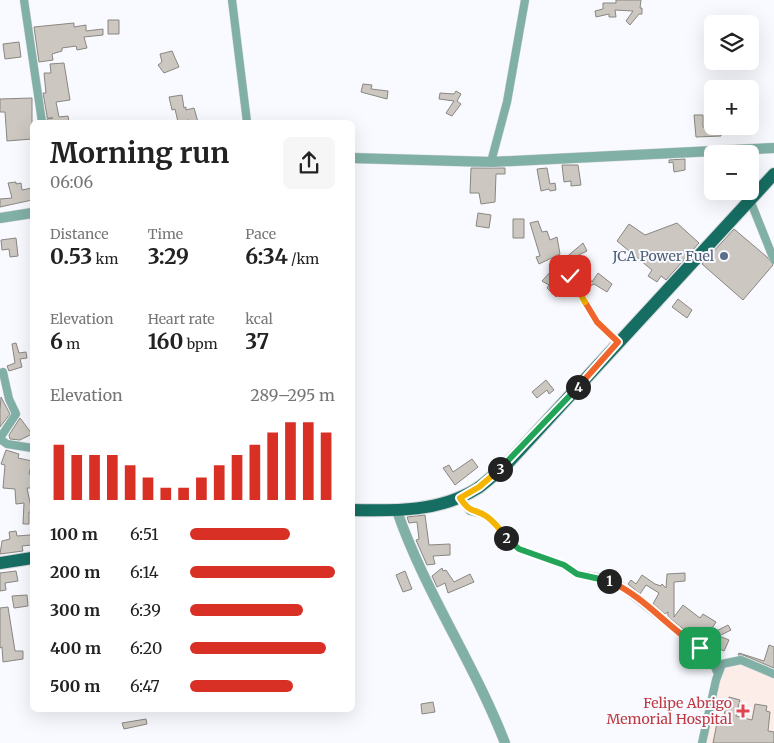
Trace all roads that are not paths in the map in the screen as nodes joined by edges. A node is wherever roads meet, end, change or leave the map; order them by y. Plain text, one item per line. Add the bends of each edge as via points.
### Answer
1 (24, 0) edge
2 (232, 0) edge
3 (525, 0) edge
4 (42, 120) edge
5 (248, 120) edge
6 (774, 148) edge
7 (355, 158) edge
8 (491, 162) junction
9 (774, 174) edge
10 (759, 190) edge
11 (750, 200) joint
12 (30, 213) edge
13 (0, 218) edge
14 (774, 260) edge
15 (559, 267) dead end
16 (618, 342) junction
17 (3, 372) dead end
18 (9, 399) junction
19 (0, 400) edge
20 (0, 438) edge
21 (30, 448) edge
22 (460, 498) junction
23 (355, 510) edge
24 (397, 511) junction
25 (30, 558) edge
26 (0, 563) edge
27 (711, 658) junction
28 (731, 662) junction
29 (718, 674) junction
30 (774, 674) edge
31 (505, 743) edge
32 (702, 743) edge

1 - 4 street
2 - 5 street
3 - 8 street via 507,102
6 - 8 street
7 - 8 street
9 - 10 main road
11 - 14 street
11 - 16 main road
12 - 13 street
15 - 16 street via 570,276 597,322
16 - 22 main road via 508,463
17 - 18 street
18 - 19 street
18 - 20 street via 16,414
20 - 21 street via 7,444
22 - 24 main road via 436,506
22 - 27 street via 470,511 485,515 496,524 519,549 564,565 577,574 603,578 621,586
23 - 24 main road
24 - 31 street via 412,552 491,708
25 - 26 main road
27 - 28 street
27 - 29 street
28 - 29 street via 722,664
28 - 30 street via 741,660
29 - 32 street

